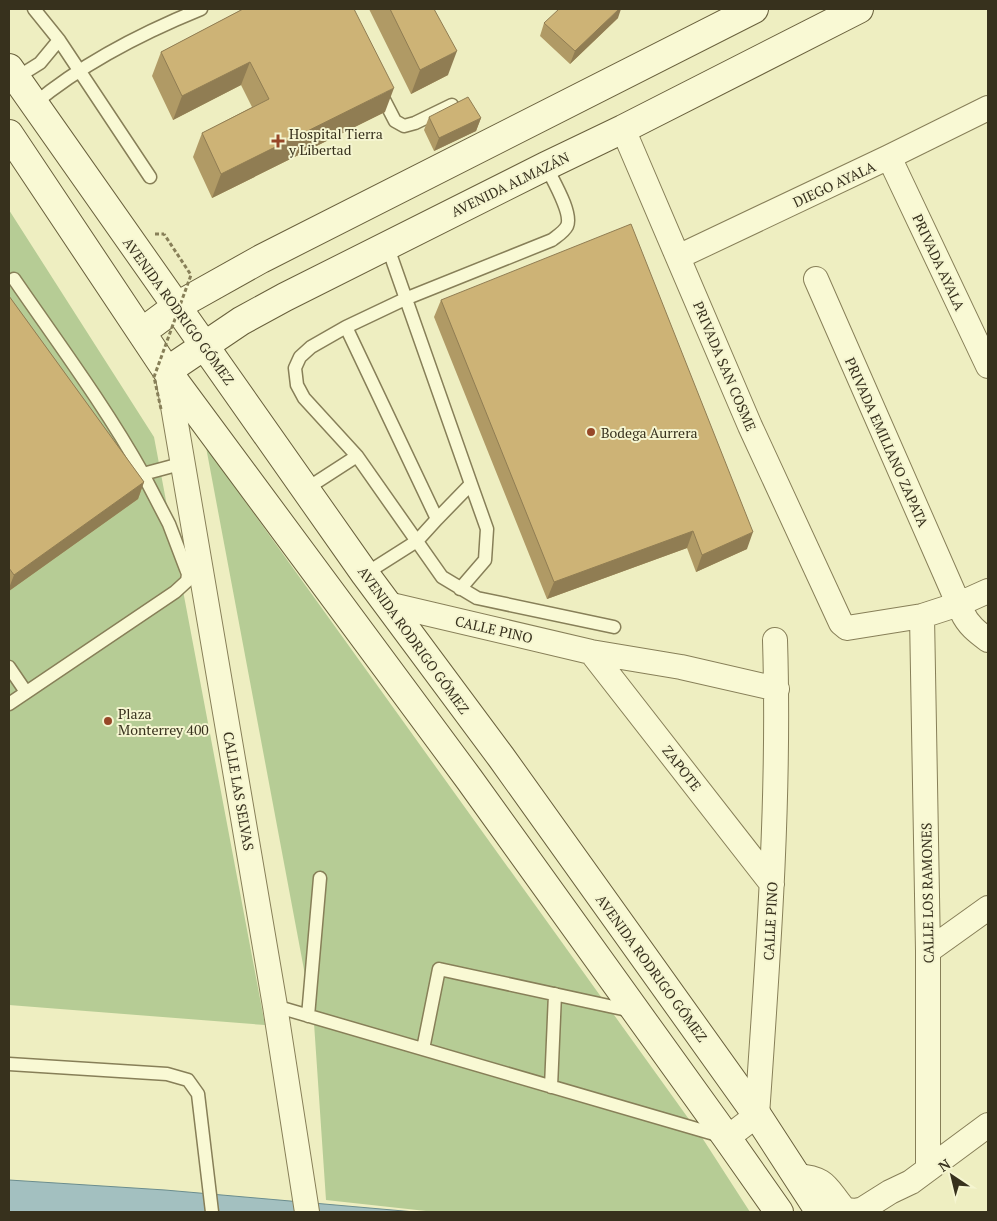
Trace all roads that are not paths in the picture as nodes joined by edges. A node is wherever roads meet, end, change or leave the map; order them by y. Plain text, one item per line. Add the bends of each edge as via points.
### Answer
1 (34, 9) edge
2 (201, 9) edge
3 (754, 9) edge
4 (859, 9) edge
5 (59, 40) junction
6 (80, 70) junction
7 (12, 73) edge
8 (376, 85) edge
9 (34, 104) junction
10 (452, 105) edge
11 (988, 108) edge
12 (623, 129) junction
13 (9, 134) edge
14 (889, 157) junction
15 (546, 166) junction
16 (150, 177) dead end
17 (387, 245) junction
18 (678, 257) junction
19 (816, 279) dead end
20 (14, 280) dead end
21 (405, 299) junction
22 (177, 306) junction
23 (346, 327) junction
24 (142, 332) junction
25 (204, 345) junction
26 (988, 366) edge
27 (167, 371) junction
28 (356, 456) junction
29 (184, 463) junction
30 (143, 474) junction
31 (471, 484) junction
32 (306, 489) junction
33 (437, 519) junction
34 (417, 541) junction
35 (365, 574) junction
36 (195, 578) junction
37 (460, 589) junction
38 (988, 591) edge
39 (387, 604) junction
40 (959, 604) junction
41 (922, 616) junction
42 (614, 627) dead end
43 (775, 640) dead end
44 (988, 640) edge
45 (591, 652) junction
46 (9, 667) edge
47 (776, 689) junction
48 (26, 692) junction
49 (9, 704) edge
50 (320, 878) dead end
51 (772, 884) junction
52 (988, 908) edge
53 (928, 951) junction
54 (555, 994) junction
55 (275, 1006) junction
56 (637, 1013) junction
57 (308, 1016) junction
58 (423, 1049) junction
59 (9, 1064) edge
60 (551, 1087) junction
61 (757, 1115) junction
62 (988, 1126) edge
63 (727, 1138) junction
64 (796, 1176) junction
65 (919, 1176) junction
66 (212, 1212) edge
67 (307, 1212) edge
68 (779, 1212) edge
69 (820, 1212) edge
70 (880, 1212) edge

1 - 5 lane
2 - 6 lane via 157,27
3 - 22 main road via 261,259
4 - 12 main road, AVENIDA ALMAZÁN
5 - 6 lane
5 - 7 lane via 40,63
6 - 9 lane
6 - 16 lane
7 - 9 main road, AVENIDA RODRIGO GÓMEZ
8 - 10 lane via 395,121 404,126
9 - 22 main road, AVENIDA RODRIGO GÓMEZ
11 - 14 street, DIEGO AYALA
12 - 15 main road, AVENIDA ALMAZÁN
12 - 18 street, PRIVADA SAN COSME
13 - 24 main road
14 - 18 street, DIEGO AYALA
14 - 26 street, PRIVADA AYALA
15 - 17 main road, AVENIDA ALMAZÁN
15 - 21 lane via 568,218 567,226 560,234
17 - 21 lane
17 - 25 main road, AVENIDA ALMAZÁN via 241,321
18 - 41 street, PRIVADA SAN COSME via 750,426 840,623 847,628
19 - 40 street, PRIVADA EMILIANO ZAPATA
20 - 30 lane via 99,403
21 - 23 lane
21 - 31 lane
22 - 24 main road
22 - 25 main road, AVENIDA RODRIGO GÓMEZ
23 - 28 lane via 311,347 300,358 295,368 296,385
23 - 33 lane
24 - 27 main road
25 - 27 main road, AVENIDA ALMAZÁN
25 - 32 main road, AVENIDA RODRIGO GÓMEZ
27 - 29 street, CALLE LAS SELVAS
27 - 56 main road via 469,779
28 - 32 lane
28 - 34 lane
29 - 30 lane
29 - 36 street, CALLE LAS SELVAS
30 - 36 lane via 177,542 188,574
31 - 33 lane
31 - 37 lane via 487,530 485,560
32 - 35 main road, AVENIDA RODRIGO GÓMEZ
33 - 34 lane
34 - 35 lane
34 - 37 lane via 442,577
35 - 39 main road, AVENIDA RODRIGO GÓMEZ
36 - 48 lane
36 - 55 street, CALLE LAS SELVAS
37 - 42 lane via 477,598
38 - 40 street
39 - 45 street, CALLE PINO
39 - 61 main road, AVENIDA RODRIGO GÓMEZ
40 - 41 street
40 - 44 street, PRIVADA EMILIANO ZAPATA via 967,621
41 - 53 street, CALLE LOS RAMONES
43 - 47 street, CALLE PINO
45 - 47 street, CALLE PINO via 681,667
45 - 51 street, ZAPOTE
46 - 48 lane
47 - 51 street, CALLE PINO
48 - 49 lane
50 - 57 lane
51 - 61 street, CALLE PINO
52 - 53 street
53 - 65 street, CALLE LOS RAMONES
54 - 56 lane
54 - 58 lane via 440,969
54 - 60 lane
55 - 57 lane
55 - 67 street, CALLE LAS SELVAS
56 - 63 main road
57 - 58 lane
58 - 60 lane
59 - 66 lane via 168,1074 188,1080 198,1094
60 - 63 lane
61 - 63 street
61 - 64 main road, AVENIDA RODRIGO GÓMEZ
62 - 65 street
63 - 68 main road
64 - 65 street via 820,1180 849,1211 863,1209
64 - 69 main road, AVENIDA RODRIGO GÓMEZ
65 - 70 street

